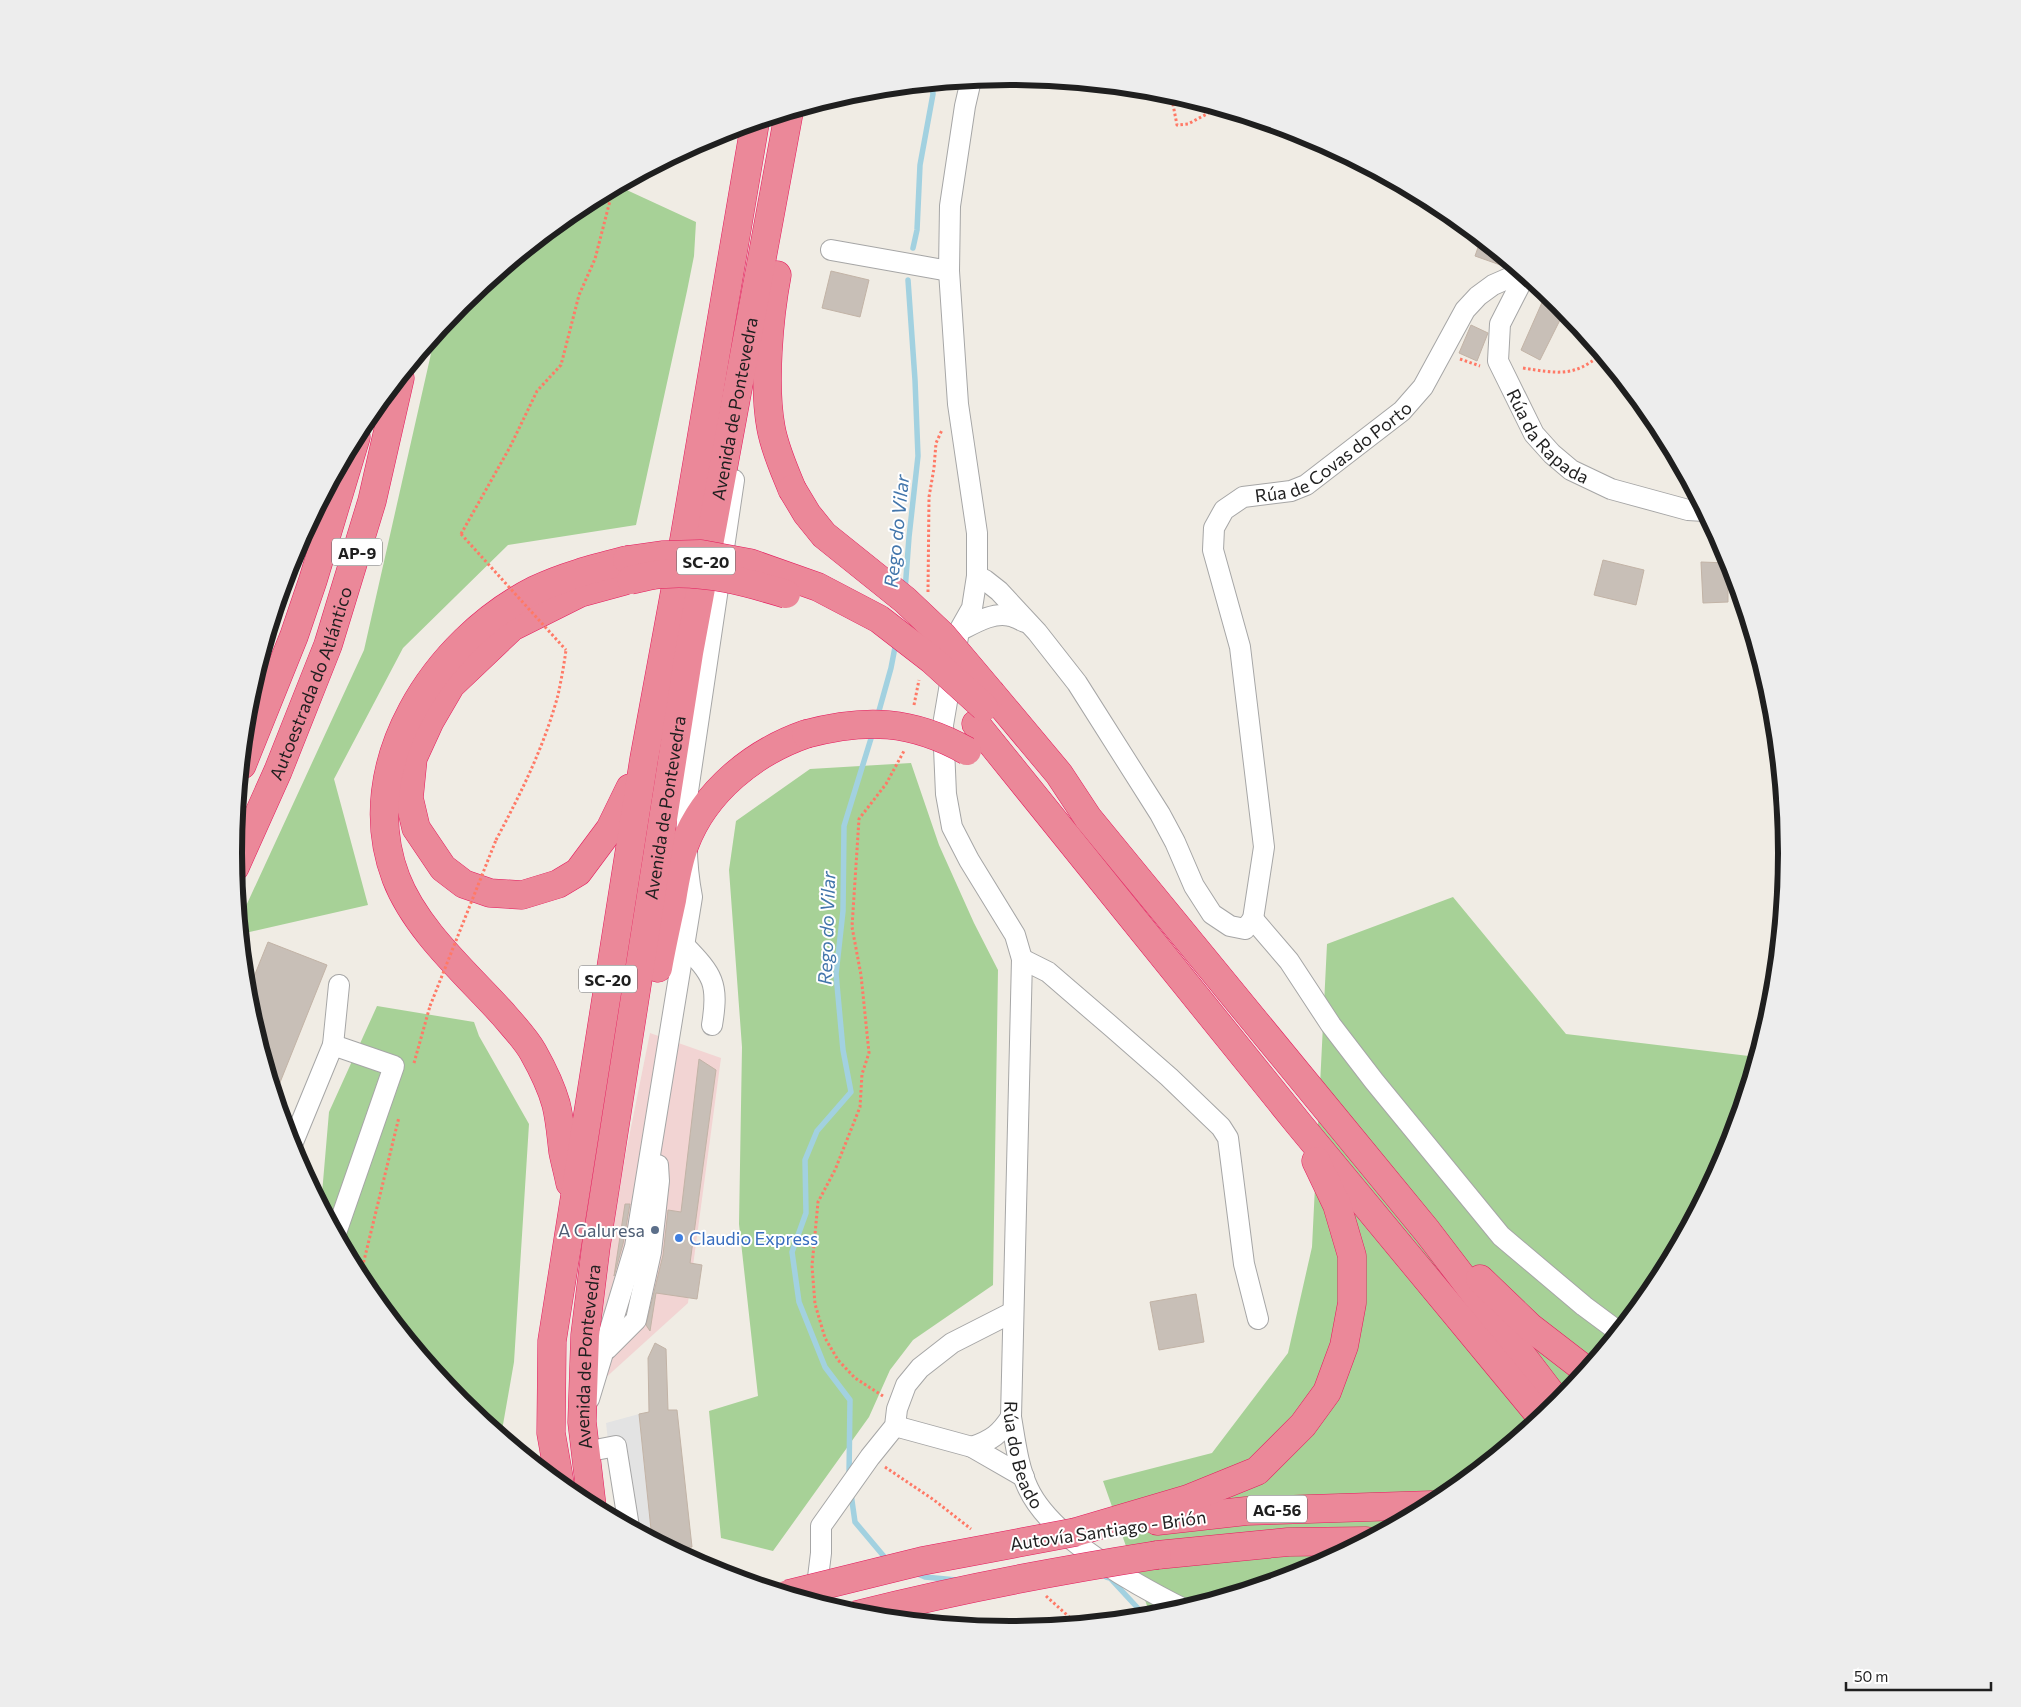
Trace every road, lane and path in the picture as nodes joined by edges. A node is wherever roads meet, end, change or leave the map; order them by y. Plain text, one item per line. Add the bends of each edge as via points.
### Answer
1 (969, 87) edge
2 (1172, 103) edge
3 (1211, 112) edge
4 (803, 114) edge
5 (788, 118) edge
6 (754, 129) edge
7 (611, 198) edge
8 (831, 250) dead end
9 (949, 271) junction
10 (1518, 277) edge
11 (1522, 281) edge
12 (772, 298) junction
13 (1444, 352) junction
14 (1596, 357) edge
15 (1501, 367) junction
16 (397, 392) edge
17 (958, 404) junction
18 (348, 464) edge
19 (1698, 511) edge
20 (629, 570) junction
21 (977, 576) junction
22 (928, 597) dead end
23 (1027, 622) junction
24 (960, 631) junction
25 (919, 676) dead end
26 (984, 709) junction
27 (913, 710) dead end
28 (250, 744) edge
29 (905, 745) dead end
30 (644, 759) junction
31 (1054, 823) junction
32 (686, 842) junction
33 (242, 851) edge
34 (1253, 919) junction
35 (684, 945) junction
36 (1022, 959) junction
37 (339, 985) dead end
38 (634, 1011) junction
39 (712, 1025) dead end
40 (333, 1045) junction
41 (412, 1069) dead end
42 (400, 1114) dead end
43 (1298, 1123) junction
44 (296, 1136) edge
45 (574, 1199) junction
46 (338, 1226) edge
47 (1427, 1231) junction
48 (363, 1266) edge
49 (1014, 1312) junction
50 (1258, 1319) dead end
51 (1614, 1328) edge
52 (1582, 1367) edge
53 (1554, 1397) edge
54 (1537, 1412) edge
55 (1011, 1417) junction
56 (896, 1418) junction
57 (582, 1422) junction
58 (972, 1447) junction
59 (585, 1452) junction
60 (558, 1474) edge
61 (1024, 1477) junction
62 (591, 1496) edge
63 (1416, 1505) edge
64 (628, 1520) edge
65 (1122, 1522) junction
66 (1355, 1540) edge
67 (798, 1592) edge
68 (816, 1597) edge
69 (1174, 1604) edge
70 (878, 1610) edge

1 - 9 street, Rúa do Beado via 950,206
2 - 3 path via 1176,125 1180,126
4 - 12 highway
5 - 38 highway, Avenida de Pontevedra / SC-20 via 689,653
6 - 30 highway, Avenida de Pontevedra / SC-20
7 - 41 path, bridge via 596,260 579,294 561,365 537,391 461,534 566,650 558,695 542,744 524,788 496,840 430,1006
8 - 9 street
9 - 17 street, Rúa do Beado
10 - 13 street, Rúa de Covas do Porto via 1493,285 1478,296 1465,310
11 - 15 street, Rúa da Rapada via 1500,324 1498,361
12 - 26 highway, bridge via 769,360 771,427 777,453 792,489 824,534 905,600 943,636
12 - 32 street via 759,335 734,481 688,791
13 - 15 path via 1486,368
13 - 34 street, Rúa de Covas do Porto via 1423,387 1402,411 1328,468 1306,484 1291,490 1243,497 1224,510 1214,528 1213,550 1240,648 1264,846
14 - 15 path via 1565,372
15 - 19 street, Rúa da Rapada via 1534,434 1571,470 1611,489
16 - 33 highway, Autoestrada do Atlántico / AP-9 via 372,501 328,645
17 - 21 street, Rúa do Beado via 977,533
17 - 22 path via 936,443 929,497
18 - 28 highway, Autoestrada do Atlántico / AP-9 via 314,580
20 - 26 highway, bridge via 699,573 743,581 798,597 875,637 927,678
20 - 30 highway via 604,585 580,593 512,627 451,685 413,758 409,798 416,828 443,868 464,884 490,893 522,895 558,884 578,872 610,829
20 - 45 highway via 578,573 535,590 469,637 439,670 410,712 386,779 385,837 396,878 416,915 532,1051 556,1104
21 - 23 street via 999,591
21 - 24 street, Rúa do Beado via 972,608
23 - 24 street via 1002,615
23 - 34 street via 1077,683 1104,725 1160,814 1194,886 1212,914 1230,926 1245,929
24 - 36 street, Rúa do Beado via 943,724 949,814 969,860 1015,935
25 - 27 path
26 - 31 highway
26 - 47 highway via 1058,774 1088,818
29 - 56 path via 886,784 858,819 852,927 869,1053 862,1074 860,1106 835,1170 818,1202 812,1266 815,1304 825,1338 838,1360 855,1378 884,1397
30 - 45 highway, Avenida de Pontevedra / SC-20
31 - 32 highway, bridge via 967,751 946,739 894,725 863,723 806,734 749,762 706,806
31 - 43 highway
32 - 35 street via 692,897
32 - 38 highway via 652,993
34 - 51 street via 1289,961 1331,1025 1374,1081 1501,1236
35 - 39 street via 710,975 715,987
35 - 57 street via 635,1247
36 - 49 street, Rúa do Beado
36 - 50 street via 1048,972 1169,1077 1228,1138 1244,1264
37 - 40 street
38 - 57 highway, Avenida de Pontevedra / SC-20 via 594,1255 585,1335
40 - 44 street
40 - 46 street via 394,1066
42 - 48 path
43 - 54 highway
43 - 65 highway via 1337,1205 1352,1256 1352,1303 1344,1346 1326,1392 1304,1425 1256,1471
45 - 60 highway, Avenida de Pontevedra / SC-20 via 552,1341 551,1433
47 - 52 highway via 1530,1327
47 - 53 highway
49 - 55 street, Rúa do Beado
49 - 56 street via 952,1343 920,1368 906,1385
55 - 58 street via 989,1442
55 - 61 street, Rúa do Beado
56 - 58 street
56 - 68 street via 821,1526
57 - 59 highway, Avenida de Pontevedra / SC-20
58 - 61 street
59 - 62 highway, Avenida de Pontevedra / SC-20
59 - 64 street via 616,1446
61 - 69 street, Rúa do Beado via 1035,1501 1097,1560
63 - 65 highway, Autovía Santiago - Brión / AG-56 via 1246,1511
65 - 67 highway, Autovía Santiago - Brión / AG-56, bridge via 922,1561
66 - 70 highway, Autovía Santiago - Brión / AG-56, bridge via 1288,1542 1157,1555 985,1585

